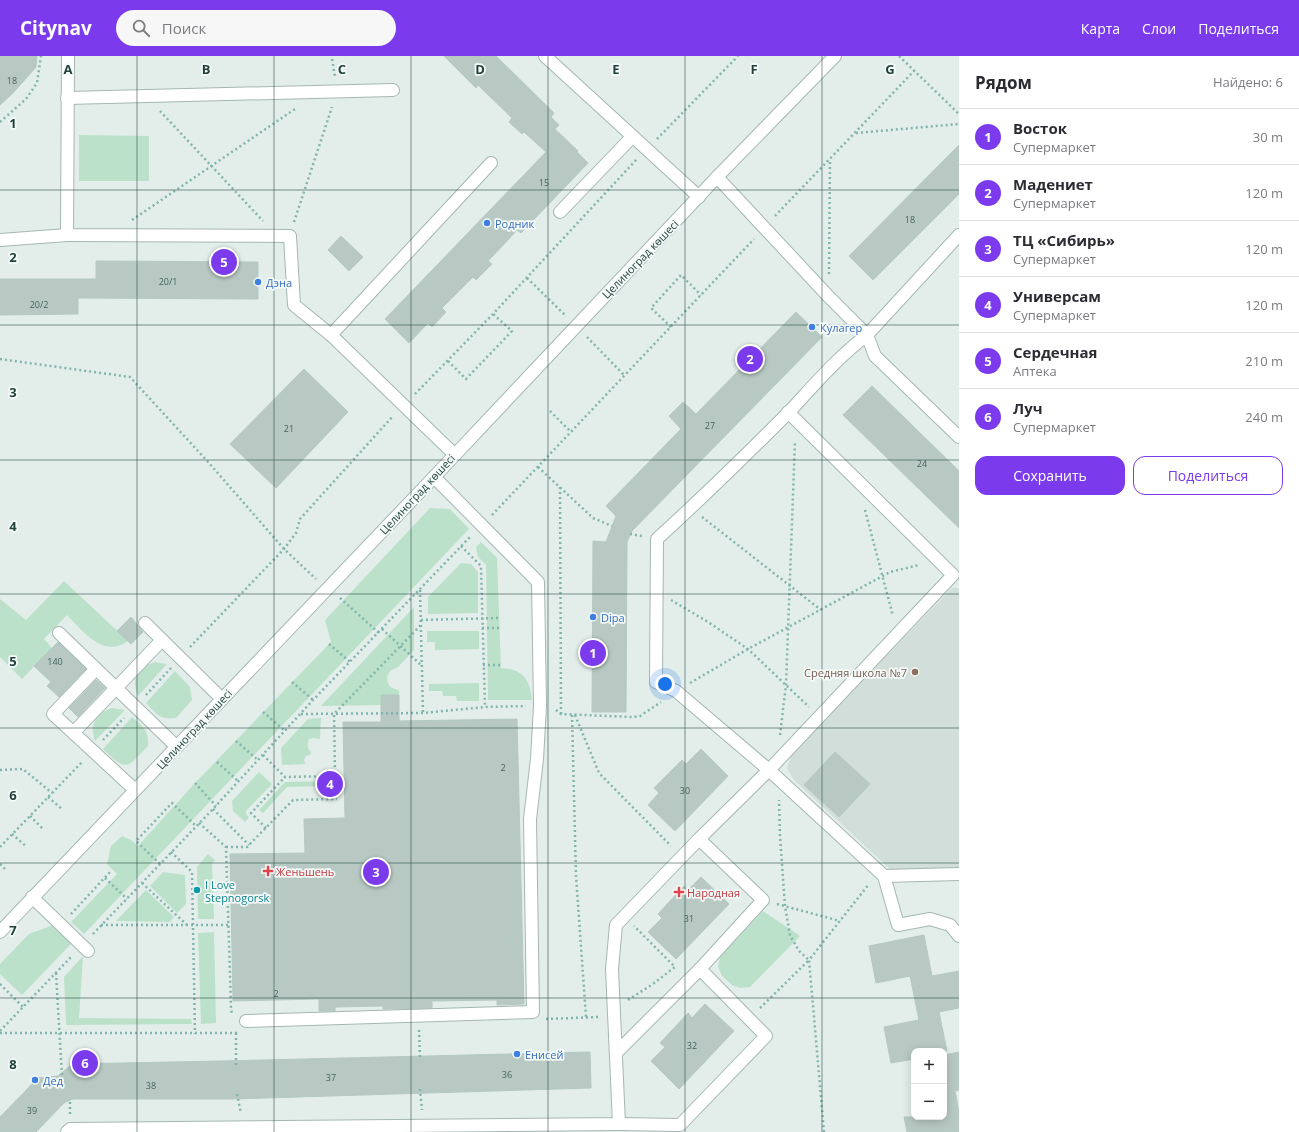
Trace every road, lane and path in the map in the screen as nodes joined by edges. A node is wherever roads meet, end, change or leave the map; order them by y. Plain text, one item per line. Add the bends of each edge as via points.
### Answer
1 (41, 56) edge
2 (68, 56) edge
3 (545, 56) edge
4 (738, 56) edge
5 (835, 56) edge
6 (899, 56) edge
7 (914, 71) junction
8 (393, 90) dead end
9 (337, 91) junction
10 (320, 92) junction
11 (146, 96) junction
12 (68, 98) junction
13 (959, 114) edge
14 (0, 122) edge
15 (959, 124) edge
16 (855, 133) junction
17 (632, 137) junction
18 (646, 150) junction
19 (830, 159) junction
20 (491, 163) dead end
21 (212, 166) junction
22 (717, 177) junction
23 (699, 197) junction
24 (560, 212) dead end
25 (765, 227) junction
26 (67, 235) junction
27 (109, 235) junction
28 (959, 235) edge
29 (277, 236) junction
30 (290, 236) junction
31 (0, 240) edge
32 (526, 278) junction
33 (701, 295) junction
34 (828, 296) junction
35 (561, 312) dead end
36 (493, 314) junction
37 (671, 327) junction
38 (867, 335) junction
39 (331, 336) junction
40 (591, 341) dead end
41 (0, 359) edge
42 (448, 361) junction
43 (624, 375) junction
44 (403, 405) junction
45 (550, 411) dead end
46 (788, 412) junction
47 (571, 432) junction
48 (959, 437) edge
49 (455, 455) junction
50 (538, 467) junction
51 (434, 478) junction
52 (857, 481) junction
53 (560, 487) junction
54 (691, 508) junction
55 (482, 526) junction
56 (612, 526) dead end
57 (461, 546) junction
58 (284, 549) junction
59 (925, 567) dead end
60 (882, 576) junction
61 (328, 588) junction
62 (420, 589) junction
63 (656, 591) junction
64 (821, 610) junction
65 (482, 618) junction
66 (499, 618) dead end
67 (421, 620) junction
68 (145, 623) dead end
69 (421, 625) junction
70 (482, 628) junction
71 (499, 628) dead end
72 (382, 629) junction
73 (59, 633) dead end
74 (379, 633) junction
75 (898, 634) junction
76 (162, 640) junction
77 (329, 644) dead end
78 (401, 646) junction
79 (748, 649) junction
80 (180, 658) junction
81 (350, 662) junction
82 (483, 665) junction
83 (500, 665) dead end
84 (422, 666) junction
85 (96, 669) junction
86 (292, 682) dead end
87 (116, 689) junction
88 (676, 691) junction
89 (222, 699) junction
90 (313, 700) junction
91 (540, 706) junction
92 (135, 707) junction
93 (485, 707) junction
94 (263, 712) dead end
95 (423, 712) junction
96 (301, 714) junction
97 (334, 714) junction
98 (561, 714) junction
99 (574, 715) junction
100 (820, 717) junction
101 (285, 731) junction
102 (74, 732) junction
103 (236, 741) dead end
104 (177, 747) junction
105 (93, 751) junction
106 (263, 755) junction
107 (258, 760) junction
108 (217, 762) dead end
109 (0, 770) edge
110 (769, 770) junction
111 (285, 777) junction
112 (238, 781) junction
113 (195, 783) dead end
114 (135, 790) junction
115 (52, 793) junction
116 (48, 797) junction
117 (338, 799) dead end
118 (216, 806) junction
119 (212, 809) junction
120 (63, 810) dead end
121 (30, 816) junction
122 (199, 822) junction
123 (196, 826) junction
124 (266, 828) junction
125 (44, 830) dead end
126 (12, 834) junction
127 (699, 839) junction
128 (249, 845) junction
129 (0, 847) edge
130 (226, 847) junction
131 (27, 848) dead end
132 (171, 852) junction
133 (682, 856) junction
134 (0, 864) edge
135 (160, 864) junction
136 (6, 870) dead end
137 (110, 872) dead end
138 (882, 873) junction
139 (959, 874) edge
140 (105, 878) junction
141 (142, 883) junction
142 (32, 897) junction
143 (127, 899) junction
144 (763, 900) junction
145 (68, 918) dead end
146 (840, 921) junction
147 (101, 925) junction
148 (188, 925) junction
149 (194, 925) junction
150 (228, 925) junction
151 (1, 930) edge
152 (959, 936) edge
153 (85, 948) junction
154 (700, 969) junction
155 (56, 973) junction
156 (0, 984) edge
157 (23, 1007) junction
158 (419, 1016) junction
159 (586, 1017) dead end
160 (233, 1021) dead end
161 (246, 1021) dead end
162 (235, 1027) dead end
163 (0, 1031) edge
164 (196, 1034) dead end
165 (616, 1053) junction
166 (420, 1059) dead end
167 (236, 1065) dead end
168 (62, 1076) dead end
169 (420, 1089) dead end
170 (620, 1124) junction
171 (424, 1125) junction
172 (358, 1129) edge
173 (67, 1132) edge
174 (824, 1132) edge

1 - 14 path via 37,83 26,99
2 - 12 street
3 - 17 street
4 - 18 path
5 - 22 street, Целиноград көшесі
6 - 7 path
7 - 13 path
7 - 16 path
8 - 9 street
9 - 10 street
9 - 30 path
10 - 11 street
10 - 21 path
11 - 12 street
11 - 21 path
12 - 26 street
15 - 16 path
16 - 19 path
17 - 18 street
17 - 24 street
18 - 23 street
18 - 32 path
19 - 25 path
19 - 34 path
20 - 39 street
21 - 27 path
21 - 29 path
22 - 23 street, Целиноград көшесі
22 - 25 street
23 - 49 street, Целиноград көшесі
25 - 33 path
25 - 34 street
26 - 27 street
26 - 31 street
27 - 29 street
28 - 38 street
29 - 30 street
30 - 39 street via 294,305
32 - 35 path
32 - 36 path
33 - 37 path
33 - 37 path via 681,275 651,308
34 - 38 street
36 - 42 path
36 - 42 path via 512,331 466,379
37 - 43 path
38 - 46 street via 851,347
38 - 48 street via 875,356
39 - 44 street
40 - 43 path
41 - 58 path via 130,378
42 - 44 path
43 - 47 path
44 - 49 street
44 - 58 path via 300,519 296,533
45 - 47 path
46 - 52 street
46 - 54 street
47 - 50 path
49 - 51 street, Целиноград көшесі
50 - 53 path
50 - 55 path
51 - 55 street
51 - 61 street, Целиноград көшесі
52 - 60 path
52 - 75 street via 953,576
53 - 56 path via 593,518
53 - 98 path
54 - 63 street via 657,539
54 - 64 path
55 - 57 path
55 - 91 street via 538,582
57 - 62 path
57 - 65 path via 481,566
58 - 61 path
58 - 80 path
59 - 60 path via 918,565
60 - 64 path
60 - 75 path
61 - 74 path
61 - 89 street, Целиноград көшесі
62 - 67 path
62 - 72 path
63 - 79 path
63 - 88 street via 656,682
64 - 79 path
65 - 66 path
65 - 67 path
65 - 70 path
67 - 69 path
68 - 76 street
69 - 78 path
69 - 84 path
70 - 71 path
70 - 82 path
72 - 74 path
72 - 78 path
73 - 85 street
74 - 81 path
75 - 100 street
76 - 80 street
76 - 87 street
77 - 81 path
78 - 84 path
78 - 97 path
79 - 88 path
79 - 100 path
80 - 89 street
80 - 92 path
81 - 90 path
82 - 83 path
82 - 93 path
84 - 95 path
85 - 87 street
85 - 102 street via 53,714
86 - 90 path
87 - 92 street
87 - 102 street
88 - 99 path via 640,716
88 - 110 street
89 - 104 street, Целиноград көшесі
90 - 96 path
91 - 93 path
91 - 98 path via 552,706
91 - 158 street via 530,819 533,1012
92 - 104 street
92 - 105 path
93 - 95 path
94 - 101 path
95 - 97 path
96 - 97 path
96 - 101 path
97 - 111 path via 336,776
98 - 99 path
99 - 133 path via 599,773
99 - 159 path via 576,876
100 - 110 street
101 - 106 path
102 - 105 street
103 - 107 path
104 - 114 street, Целиноград көшесі
105 - 114 street
105 - 115 path
106 - 107 path
106 - 111 path
107 - 112 path
108 - 112 path
109 - 115 path via 23,769
110 - 127 street
110 - 138 street
111 - 124 path via 251,813
112 - 118 path
113 - 118 path
114 - 142 street, Целиноград көшесі
115 - 116 path
116 - 120 path
116 - 121 path
117 - 124 path via 294,800
118 - 119 path
119 - 122 path
119 - 128 path
121 - 125 path
121 - 126 path
122 - 123 path
122 - 130 path
123 - 132 path
123 - 135 path via 172,803 136,841
124 - 128 path
126 - 129 path
126 - 131 path
127 - 133 street
127 - 144 street
128 - 130 path
130 - 150 path
132 - 135 path
132 - 149 path via 192,872
133 - 165 street via 616,924 612,969
134 - 136 path
135 - 141 path
137 - 140 path
138 - 139 street
138 - 146 path
138 - 152 street via 898,925 930,919 950,925
140 - 143 path
140 - 145 path
141 - 143 path
141 - 148 path
142 - 151 street, Целиноград көшесі
142 - 153 street
143 - 147 path
144 - 146 path
144 - 154 street
146 - 174 path via 809,960
147 - 148 path
147 - 153 path
148 - 149 path
149 - 150 path
149 - 164 path
150 - 160 path
153 - 155 path
154 - 165 street
154 - 170 street via 766,1036 680,1125
155 - 157 path
155 - 168 path
156 - 157 path
157 - 163 path
158 - 161 street
158 - 166 path
162 - 167 path
165 - 170 street
169 - 171 path
170 - 171 street
171 - 172 street
172 - 173 street via 70,1129

